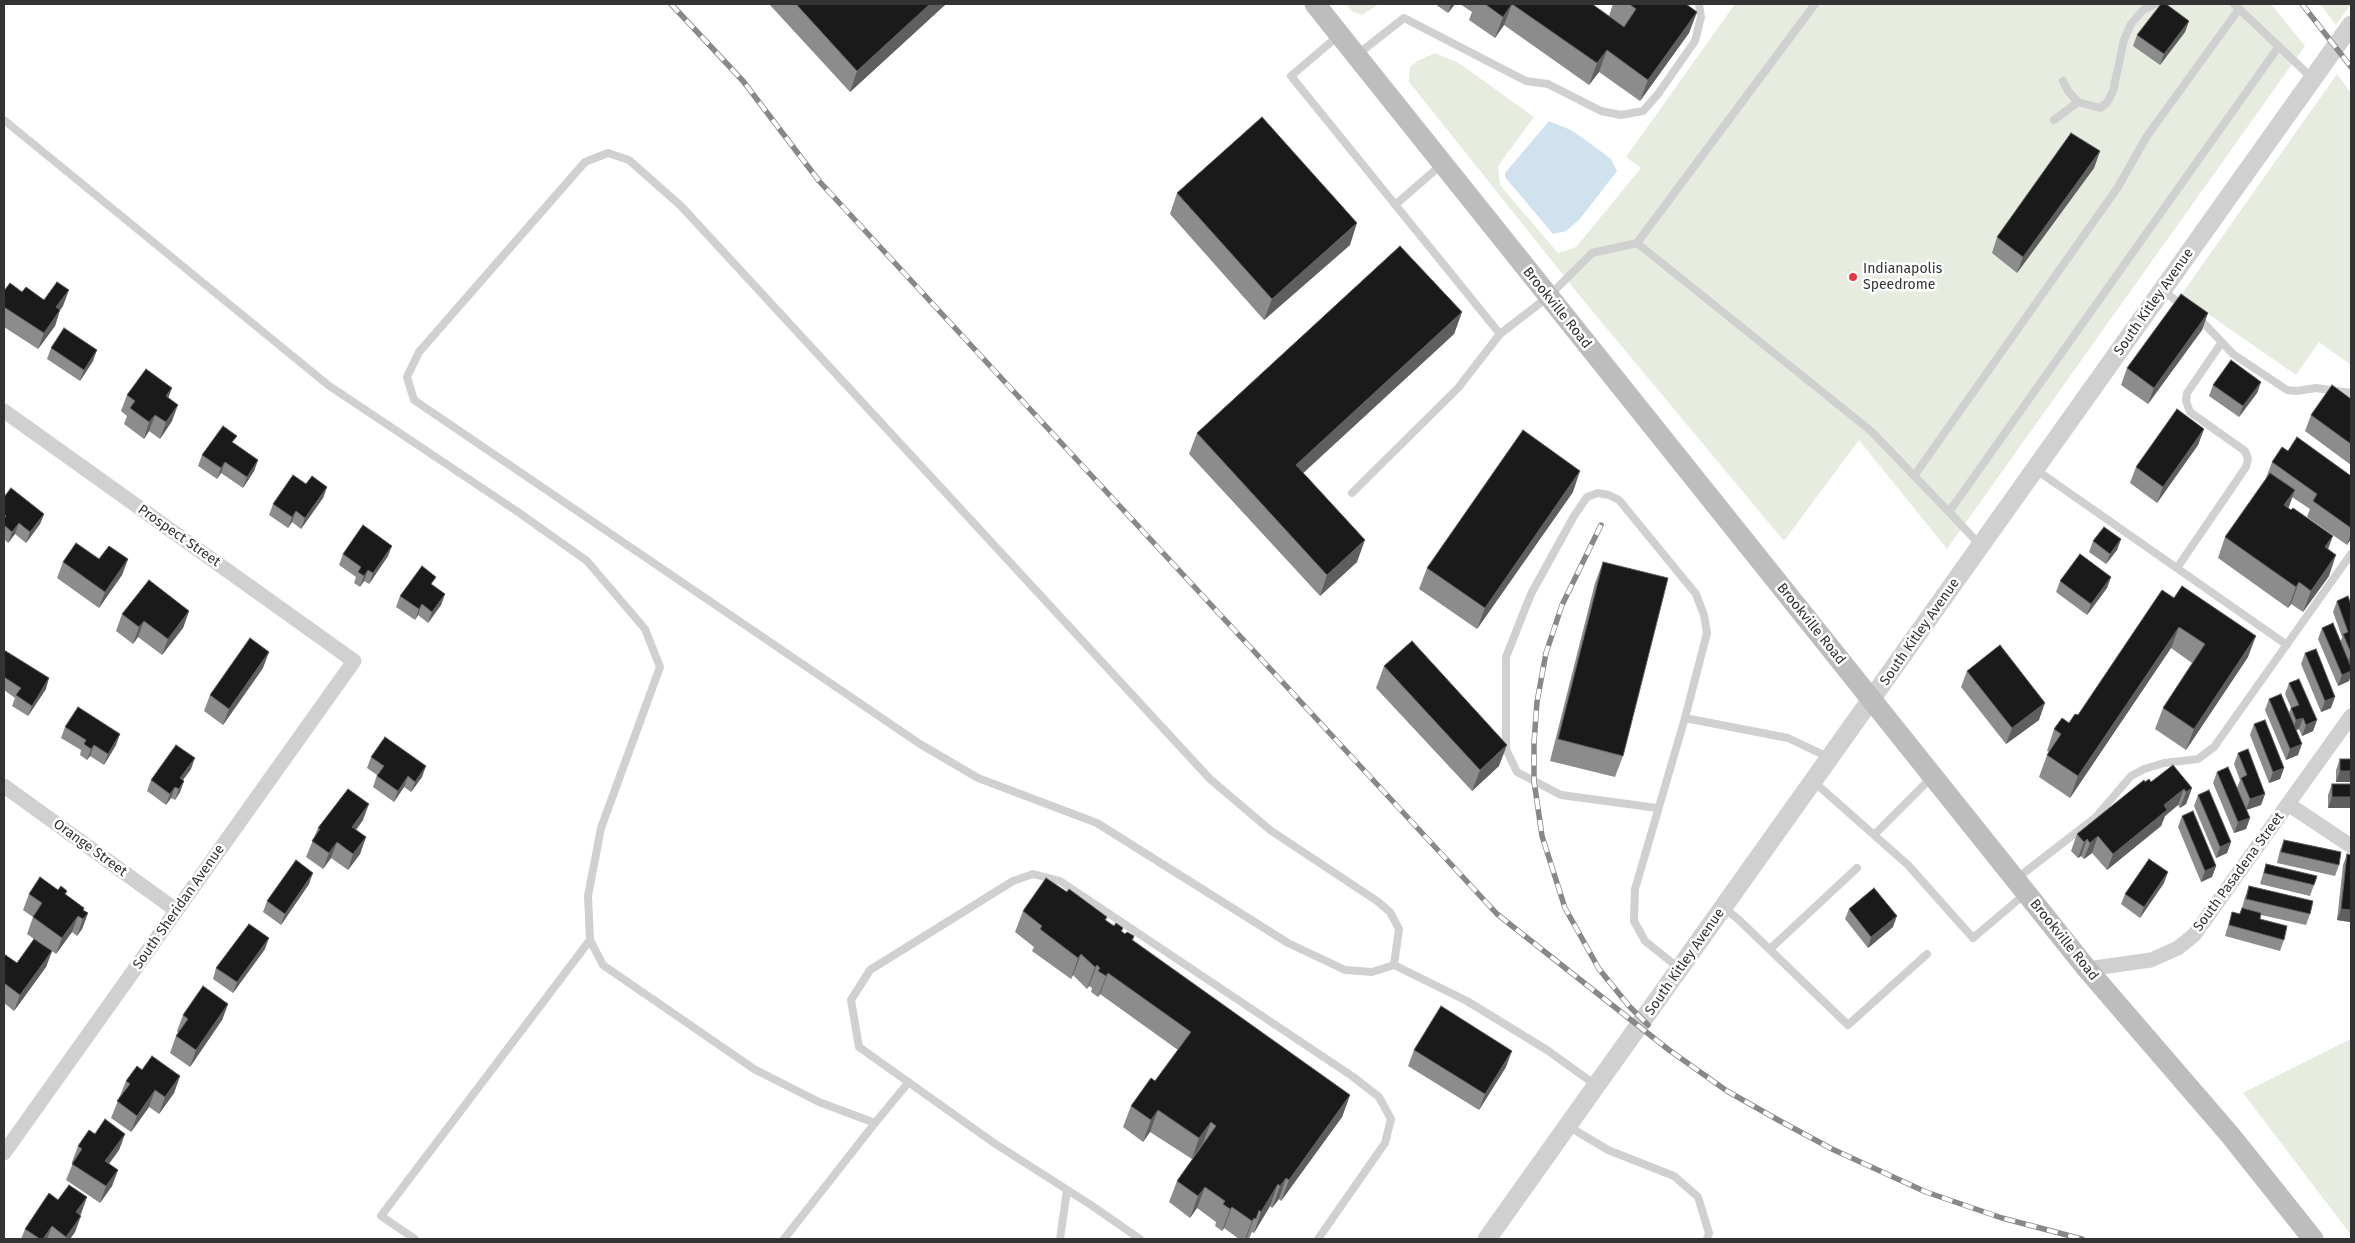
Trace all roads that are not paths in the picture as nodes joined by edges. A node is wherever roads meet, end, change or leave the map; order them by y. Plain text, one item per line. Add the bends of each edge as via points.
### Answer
1 (1315, 4) edge
2 (1699, 4) edge
3 (1815, 4) edge
4 (2154, 4) edge
5 (2236, 6) edge
6 (2351, 25) edge
7 (1340, 34) junction
8 (2279, 46) junction
9 (1356, 55) junction
10 (2313, 79) junction
11 (2063, 81) dead end
12 (2078, 102) junction
13 (4, 120) edge
14 (2054, 120) dead end
15 (1442, 163) junction
16 (1395, 205) junction
17 (1637, 243) junction
18 (2162, 290) junction
19 (1548, 297) junction
20 (1500, 334) junction
21 (2222, 342) junction
22 (2351, 393) edge
23 (4, 411) edge
24 (2035, 469) junction
25 (1914, 476) junction
26 (1352, 493) dead end
27 (1948, 512) junction
28 (1981, 546) junction
29 (2351, 554) edge
30 (2177, 568) junction
31 (2287, 645) junction
32 (354, 661) joint
33 (1872, 700) junction
34 (2351, 716) edge
35 (1685, 718) junction
36 (1830, 758) junction
37 (1933, 776) junction
38 (1813, 781) junction
39 (4, 786) edge
40 (2288, 804) junction
41 (1658, 808) junction
42 (1874, 834) junction
43 (2351, 846) edge
44 (1857, 868) dead end
45 (2021, 886) junction
46 (1724, 908) junction
47 (176, 910) junction
48 (590, 940) junction
49 (1770, 949) junction
50 (1927, 954) dead end
51 (1394, 965) junction
52 (1680, 969) junction
53 (2087, 970) junction
54 (908, 1083) junction
55 (1596, 1086) junction
56 (875, 1122) junction
57 (1568, 1126) junction
58 (4, 1152) edge
59 (1067, 1190) junction
60 (2309, 1235) edge
61 (415, 1239) edge
62 (784, 1239) edge
63 (1060, 1239) edge
64 (1140, 1239) edge
65 (1318, 1239) edge
66 (1487, 1239) edge
67 (1707, 1239) edge

1 - 7 main road, Brookville Road
2 - 9 lane via 1701,17 1695,41 1658,94 1643,110 1621,115 1600,111 1548,84 1526,81 1404,18
3 - 17 lane
4 - 12 lane via 2143,10 2131,24 2124,40 2113,92 2107,103 2100,108
5 - 8 lane
5 - 25 lane via 2147,136 2118,186
6 - 10 street, South Kitley Avenue
7 - 9 main road, Brookville Road
7 - 16 lane via 1291,76
8 - 10 lane
8 - 27 lane
9 - 15 main road, Brookville Road
10 - 18 street, South Kitley Avenue
11 - 12 lane
12 - 14 lane
13 - 48 lane via 328,385 587,561 645,629 660,667 601,828 588,896
15 - 16 lane
15 - 19 main road, Brookville Road
16 - 20 lane
17 - 19 lane via 1592,253
17 - 25 lane via 1871,431
18 - 21 lane via 2203,320
18 - 24 street, South Kitley Avenue
19 - 20 lane
19 - 33 main road, Brookville Road
20 - 26 lane via 1458,388
21 - 22 lane via 2233,354 2287,390 2316,388
21 - 30 lane via 2187,393 2186,401 2190,412 2245,451 2248,459 2246,467
23 - 32 street, Prospect Street
24 - 28 street, South Kitley Avenue
24 - 30 lane
25 - 27 lane
27 - 28 lane
28 - 33 street, South Kitley Avenue
29 - 31 lane
30 - 31 lane
31 - 45 lane via 2214,747 2198,759 2164,763 2131,776 2095,818
32 - 47 street, South Sheridan Avenue
33 - 36 street, South Kitley Avenue
33 - 37 main road, Brookville Road
34 - 40 street, South Pasadena Street
35 - 36 lane via 1788,738
35 - 41 lane
35 - 41 lane via 1707,633 1696,594 1619,500 1604,494 1587,497 1531,594 1506,657 1506,749 1517,772 1561,796
36 - 38 street, South Kitley Avenue
37 - 42 lane
37 - 45 main road, Brookville Road
38 - 42 lane
38 - 46 street, South Kitley Avenue
39 - 47 street, Orange Street
40 - 43 street
40 - 53 street, South Pasadena Street via 2199,930 2188,940 2151,960
41 - 52 lane via 1634,890 1634,921 1646,941
42 - 45 lane via 1908,865 1973,938
44 - 49 lane
45 - 53 main road, Brookville Road
46 - 49 lane
46 - 52 street, South Kitley Avenue
47 - 58 street, South Sheridan Avenue
48 - 56 lane via 603,965 754,1069 819,1102
48 - 61 lane via 381,1216
49 - 50 lane via 1848,1025
51 - 51 lane via 1372,972 1345,970 1288,943 1097,823 978,778 920,744 414,400 407,377 419,352 586,162 608,153 629,160 681,206 1210,779 1270,830 1390,912 1399,928
51 - 55 lane via 1467,1001 1547,1050
52 - 55 street, South Kitley Avenue
53 - 60 main road, Brookville Road via 2231,1136
54 - 56 lane
54 - 59 lane
54 - 65 lane via 859,1047 851,1000 870,970 1013,881 1032,874 1060,881 1379,1097 1391,1119 1385,1143
55 - 57 street, South Kitley Avenue
56 - 62 lane
57 - 66 street, South Kitley Avenue
57 - 67 lane via 1608,1150 1674,1176 1698,1197 1709,1233
59 - 63 lane
59 - 64 lane

